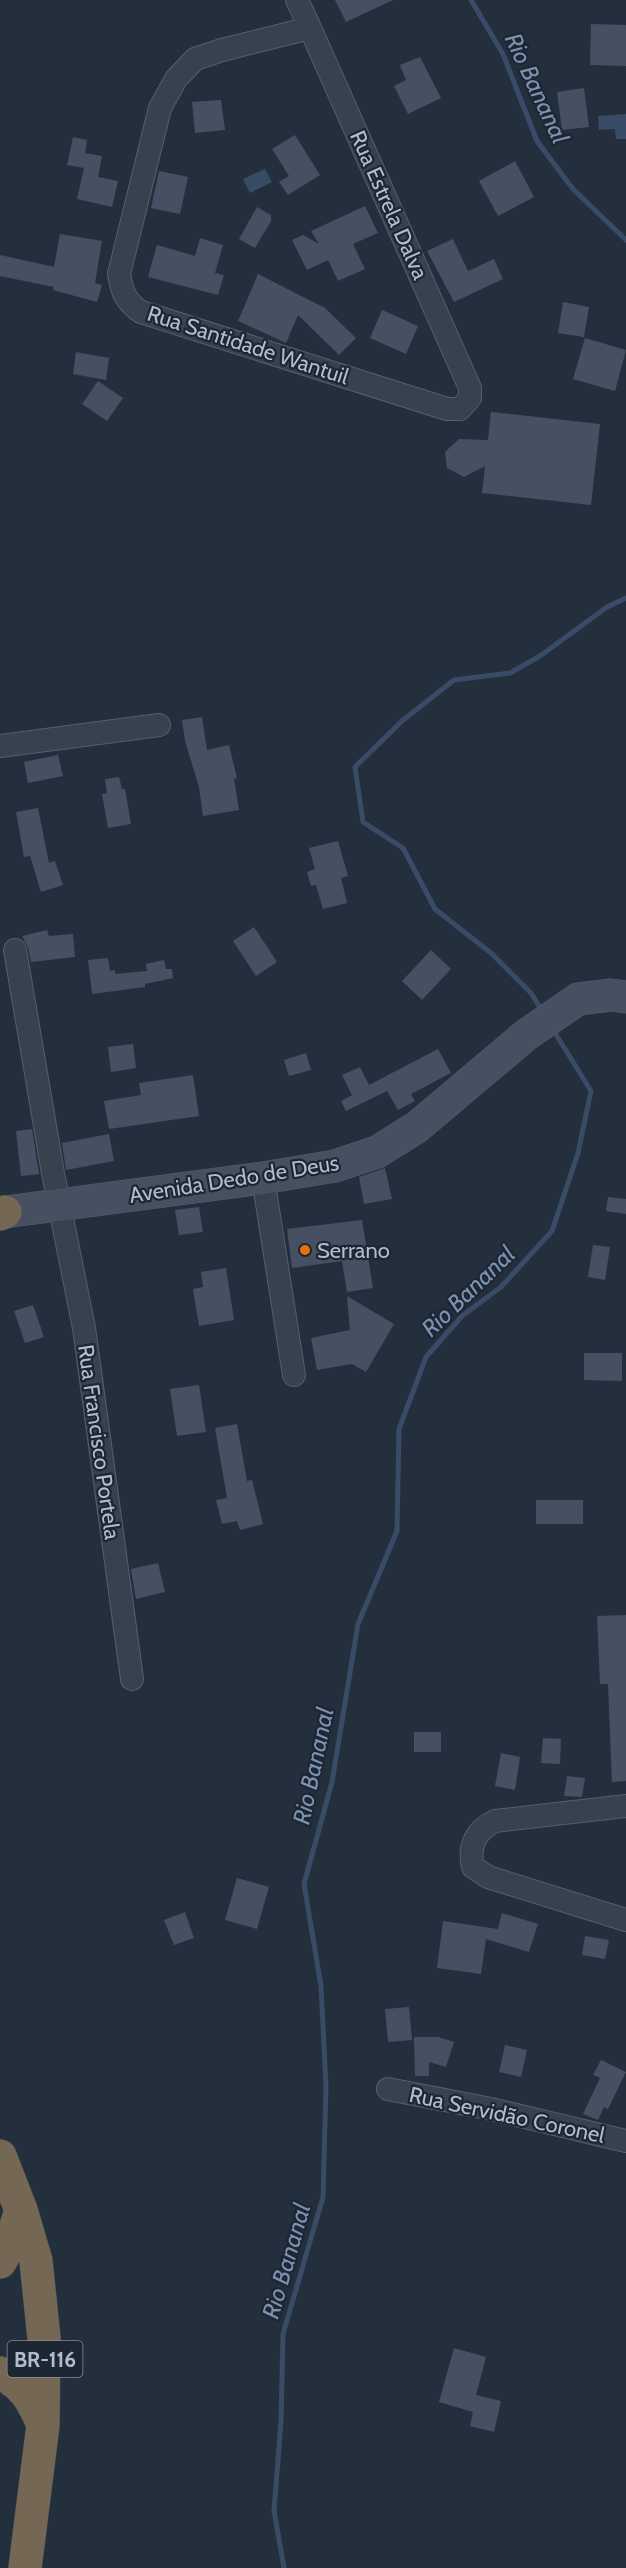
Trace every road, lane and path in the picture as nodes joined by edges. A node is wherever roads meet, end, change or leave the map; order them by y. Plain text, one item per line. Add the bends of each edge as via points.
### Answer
1 (297, 0) edge
2 (310, 28) junction
3 (460, 409) joint
4 (159, 725) dead end
5 (0, 746) edge
6 (15, 950) dead end
7 (626, 997) edge
8 (263, 1178) junction
9 (61, 1205) junction
10 (2, 1212) edge
11 (294, 1375) dead end
12 (132, 1680) dead end
13 (626, 1806) edge
14 (626, 1920) edge
15 (388, 2089) dead end
16 (626, 2141) edge
17 (0, 2156) edge
18 (21, 2210) junction
19 (0, 2262) edge
20 (0, 2373) edge
21 (44, 2425) junction
22 (26, 2554) edge
23 (0, 2567) edge

1 - 2 street, Rua Estrela Dalva
2 - 3 street, Rua Estrela Dalva via 470,388 470,398
2 - 3 street, Rua Santidade Wantuil via 195,59 176,79 160,108 119,274 123,294 141,312 447,409
4 - 5 street
6 - 9 street, Rua Francisco Portela
7 - 8 main road, Avenida Dedo de Deus via 578,999 526,1035 417,1127 377,1152 335,1166
8 - 9 main road, Avenida Dedo de Deus
8 - 11 street
9 - 10 main road, Avenida Dedo de Deus
9 - 12 street, Rua Francisco Portela via 84,1328
13 - 14 street via 495,1821 476,1836 470,1854 472,1867 488,1877
15 - 16 street, Rua Servidão Coronel
17 - 18 highway, BR-116
18 - 19 highway
18 - 21 highway, BR-116 via 36,2261 41,2300
20 - 21 highway via 15,2380 31,2398
21 - 22 highway, BR-116
22 - 23 highway

